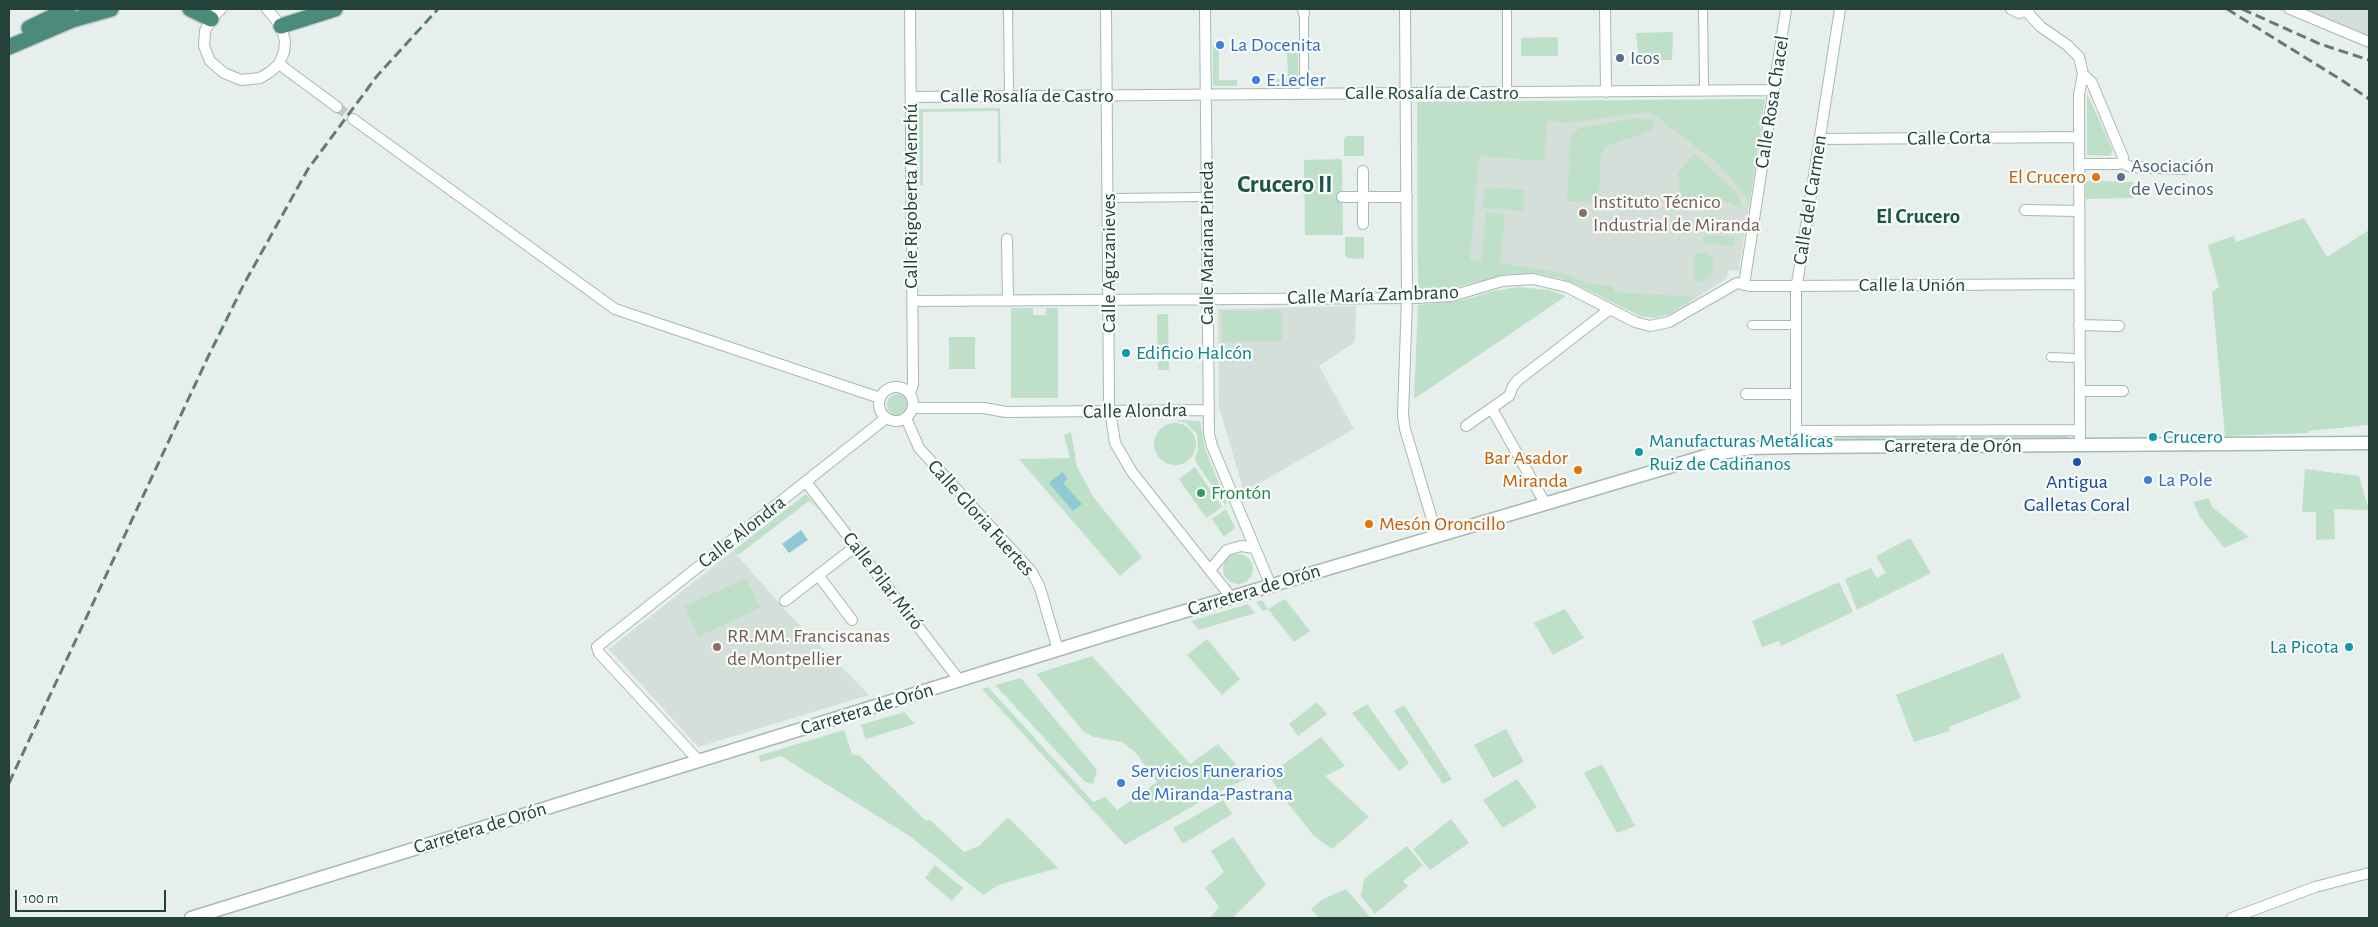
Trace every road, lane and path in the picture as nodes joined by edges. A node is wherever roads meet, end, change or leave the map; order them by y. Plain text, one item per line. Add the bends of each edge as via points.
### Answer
1 (68, 9) edge
2 (111, 9) edge
3 (190, 9) edge
4 (266, 9) edge
5 (335, 9) edge
6 (910, 9) edge
7 (1008, 9) edge
8 (1106, 9) edge
9 (1205, 9) edge
10 (1405, 9) edge
11 (1507, 9) edge
12 (1605, 9) edge
13 (1703, 9) edge
14 (1786, 9) edge
15 (1840, 9) edge
16 (2011, 9) edge
17 (2290, 9) edge
18 (2027, 10) edge
19 (1304, 11) edge
20 (216, 14) edge
21 (281, 26) junction
22 (9, 38) edge
23 (2369, 42) edge
24 (9, 47) edge
25 (279, 64) junction
26 (2084, 74) junction
27 (1704, 84) dead end
28 (1507, 86) dead end
29 (1304, 87) dead end
30 (1773, 90) junction
31 (1606, 92) junction
32 (1406, 93) junction
33 (1205, 95) junction
34 (1009, 96) junction
35 (1108, 96) junction
36 (911, 97) junction
37 (337, 107) tunnel mouth
38 (354, 119) tunnel mouth
39 (2079, 137) junction
40 (1820, 139) junction
41 (2122, 163) junction
42 (2079, 164) junction
43 (2185, 168) dead end
44 (1363, 171) dead end
45 (1201, 197) dead end
46 (1342, 197) dead end
47 (1114, 198) dead end
48 (1363, 198) junction
49 (1407, 198) junction
50 (2025, 210) dead end
51 (2079, 211) junction
52 (1363, 224) dead end
53 (1007, 239) dead end
54 (2079, 284) junction
55 (1744, 285) junction
56 (1796, 286) junction
57 (1407, 298) junction
58 (1110, 300) junction
59 (1207, 300) junction
60 (912, 301) junction
61 (1008, 301) junction
62 (1610, 309) junction
63 (1752, 325) dead end
64 (1790, 325) dead end
65 (2079, 325) junction
66 (2119, 326) dead end
67 (2051, 357) dead end
68 (2073, 358) dead end
69 (912, 389) junction
70 (2080, 391) junction
71 (2123, 391) dead end
72 (1746, 394) dead end
73 (1796, 394) junction
74 (880, 398) junction
75 (913, 408) junction
76 (1492, 409) junction
77 (1208, 410) junction
78 (1110, 411) junction
79 (886, 418) junction
80 (906, 418) junction
81 (1466, 426) dead end
82 (2080, 430) junction
83 (1796, 431) junction
84 (2369, 443) edge
85 (2080, 445) junction
86 (1796, 447) junction
87 (806, 482) junction
88 (1544, 503) junction
89 (1437, 536) junction
90 (1255, 548) junction
91 (852, 549) junction
92 (1210, 570) junction
93 (818, 575) junction
94 (1270, 586) junction
95 (1231, 597) junction
96 (784, 601) dead end
97 (852, 620) dead end
98 (1058, 650) junction
99 (960, 681) junction
100 (698, 760) junction
101 (2369, 873) edge
102 (191, 918) edge
103 (2232, 918) edge

1 - 22 highway
2 - 24 highway via 72,20
3 - 20 highway
4 - 21 street
5 - 21 highway
6 - 36 street, Calle Rigoberta Menchú
7 - 34 street
8 - 35 street, Calle Aguzanieves
9 - 33 street, Calle Mariana Pineda
10 - 32 street
11 - 28 street
12 - 31 street
13 - 27 street
14 - 30 street, Calle Rosa Chacel
15 - 40 street, Calle del Carmen
16 - 18 street via 2018,13
17 - 23 street
18 - 26 street via 2041,27 2074,51
19 - 29 street
20 - 25 street via 205,31 204,46 210,61 224,73 241,80 260,78
21 - 25 street via 285,41
25 - 37 street
26 - 39 street via 2079,95
26 - 41 street via 2099,100 2123,157
30 - 31 street, Calle Rosalía de Castro
30 - 55 street, Calle Rosa Chacel
31 - 32 street, Calle Rosalía de Castro
32 - 33 street, Calle Rosalía de Castro
32 - 49 street
33 - 35 street, Calle Rosalía de Castro
33 - 59 street, Calle Mariana Pineda
34 - 35 street, Calle Rosalía de Castro
34 - 36 street, Calle Rosalía de Castro
35 - 58 street, Calle Aguzanieves
36 - 60 street, Calle Rigoberta Menchú
38 - 74 street via 615,309
39 - 40 street, Calle Corta
39 - 42 street
40 - 56 street, Calle del Carmen
41 - 42 street
41 - 43 street via 2131,167
42 - 51 street
44 - 48 street
45 - 47 street
46 - 48 street
48 - 49 street
48 - 52 street
49 - 57 street
50 - 51 street
51 - 54 street
53 - 61 street
54 - 56 street, Calle la Unión
54 - 65 street
55 - 56 street, Calle la Unión
55 - 62 street, Calle María Zambrano via 1736,282 1729,285 1669,322 1658,325 1640,324
56 - 73 street, Calle del Carmen
57 - 59 street, Calle María Zambrano
57 - 62 street, Calle María Zambrano via 1452,296 1502,281 1533,279 1567,287
57 - 89 street via 1404,423
58 - 59 street, Calle María Zambrano
58 - 61 street, Calle María Zambrano
58 - 78 street, Calle Aguzanieves
59 - 77 street, Calle Mariana Pineda
60 - 61 street, Calle María Zambrano
60 - 69 street, Calle Rigoberta Menchú
62 - 76 street via 1518,380 1509,396
63 - 64 street
65 - 66 street
65 - 70 street
67 - 68 street
69 - 74 street via 896,387 886,390
69 - 75 street
70 - 71 street
70 - 82 street
72 - 73 street
73 - 83 street, Calle del Carmen
74 - 79 street via 879,407
75 - 78 street, Calle Alondra via 984,408 1006,412
75 - 80 street
76 - 81 street
76 - 88 street
77 - 78 street, Calle Alondra
77 - 90 street, Calle Mariana Pineda via 1212,446
78 - 92 street, Calle Aguzanieves via 1122,457
79 - 80 street via 896,421
79 - 87 street, Calle Alondra
80 - 98 street, Calle Gloria Fuertes via 918,448 1032,572 1040,588
82 - 83 street
82 - 85 street
83 - 86 street, Calle del Carmen
84 - 85 street, Carretera de Orón
85 - 86 street, Carretera de Orón
86 - 88 street, Carretera de Orón via 1750,448 1709,454
87 - 91 street, Calle Pilar Miró
87 - 100 street, Calle Alondra via 597,647
88 - 89 street, Carretera de Orón
89 - 94 street, Carretera de Orón
90 - 92 street via 1241,546 1227,550
90 - 94 street, Calle Mariana Pineda
91 - 93 street, Calle Pilar Miró
91 - 99 street, Calle Pilar Miró
92 - 95 street, Calle Aguzanieves
93 - 96 street, Calle Pilar Miró
93 - 97 street
94 - 95 street, Carretera de Orón
95 - 98 street, Carretera de Orón
98 - 99 street, Carretera de Orón
99 - 100 street, Carretera de Orón
100 - 102 street, Carretera de Orón
101 - 103 street via 2315,887

